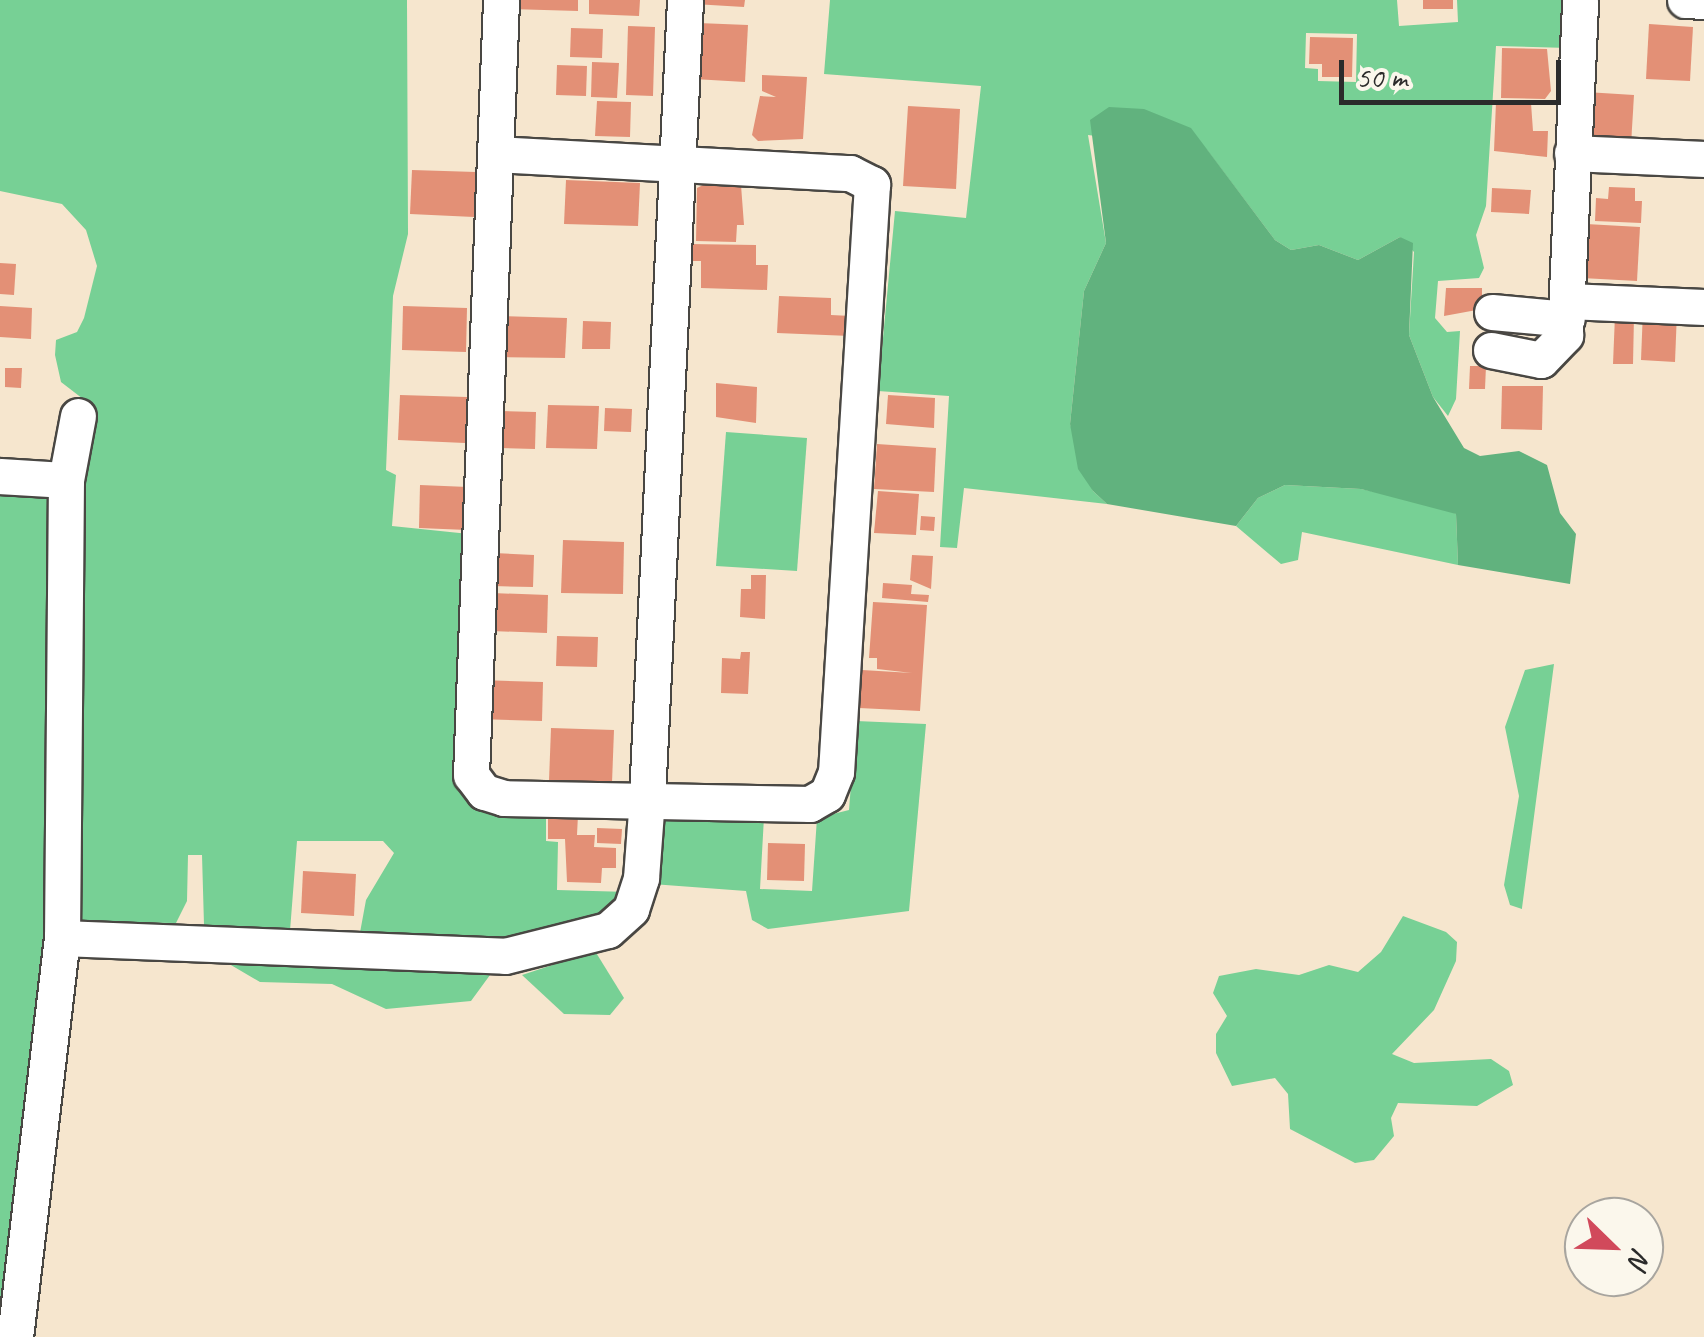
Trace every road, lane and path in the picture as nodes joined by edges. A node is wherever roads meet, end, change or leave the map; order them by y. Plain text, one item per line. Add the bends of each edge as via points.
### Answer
1 (501, 0) edge
2 (685, 0) edge
3 (1580, 0) edge
4 (1685, 0) edge
5 (1704, 1) edge
6 (1572, 153) junction
7 (495, 154) junction
8 (1704, 159) edge
9 (678, 162) junction
10 (1704, 308) edge
11 (1568, 310) junction
12 (1492, 312) dead end
13 (1490, 350) dead end
14 (78, 416) dead end
15 (0, 476) edge
16 (66, 480) junction
17 (647, 798) junction
18 (62, 938) junction
19 (15, 1337) edge

1 - 7 street
2 - 9 street
3 - 6 street
4 - 5 street
6 - 8 street
6 - 11 street
7 - 9 street
7 - 17 street via 471,775 484,792 504,798
9 - 17 street
9 - 17 street via 850,173 872,184 876,197 836,772 827,794 790,808
10 - 11 street
11 - 12 street
11 - 13 street via 1550,356 1531,360
14 - 16 street
15 - 16 street
16 - 18 street
17 - 18 street via 639,890 622,922 532,952 488,956
18 - 19 street

